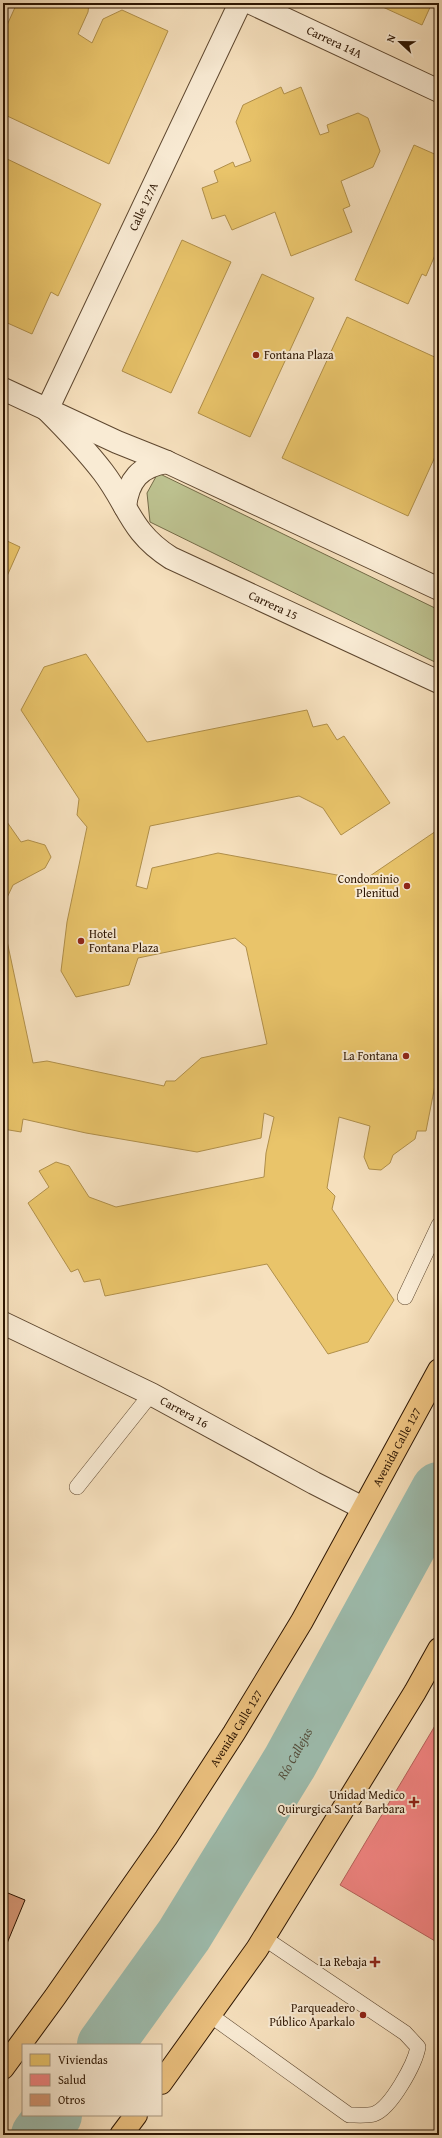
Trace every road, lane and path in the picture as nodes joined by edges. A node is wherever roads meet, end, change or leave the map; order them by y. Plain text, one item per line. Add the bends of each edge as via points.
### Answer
1 (240, 3) edge
2 (251, 3) edge
3 (439, 91) edge
4 (3, 389) edge
5 (47, 410) junction
6 (168, 462) junction
7 (125, 507) junction
8 (439, 589) edge
9 (439, 682) edge
10 (439, 1225) edge
11 (405, 1297) dead end
12 (3, 1322) edge
13 (439, 1370) edge
14 (151, 1394) junction
15 (77, 1487) dead end
16 (363, 1508) junction
17 (439, 1649) edge
18 (264, 1938) junction
19 (210, 2015) junction
20 (3, 2068) edge
21 (162, 2082) edge
22 (135, 2116) edge
23 (121, 2135) edge

1 - 5 street, Calle 127A
2 - 3 street, Carrera 14A
4 - 5 street, Carrera 15
5 - 6 street, Carrera 15
5 - 7 street, Carrera 15 via 91,457
6 - 7 street via 154,464 132,481 126,493
6 - 8 street, Carrera 15
7 - 9 street, Carrera 15 via 146,539 170,558
10 - 11 lane
12 - 14 street, Carrera 16
13 - 16 main road, Avenida Calle 127
14 - 15 lane
14 - 16 street, Carrera 16
16 - 20 main road, Avenida Calle 127 via 302,1621 229,1739 153,1857 56,1997
17 - 18 main road
18 - 19 main road
18 - 19 lane via 405,2033 418,2047 416,2058 389,2102 374,2114 349,2115
19 - 21 main road
22 - 23 main road

